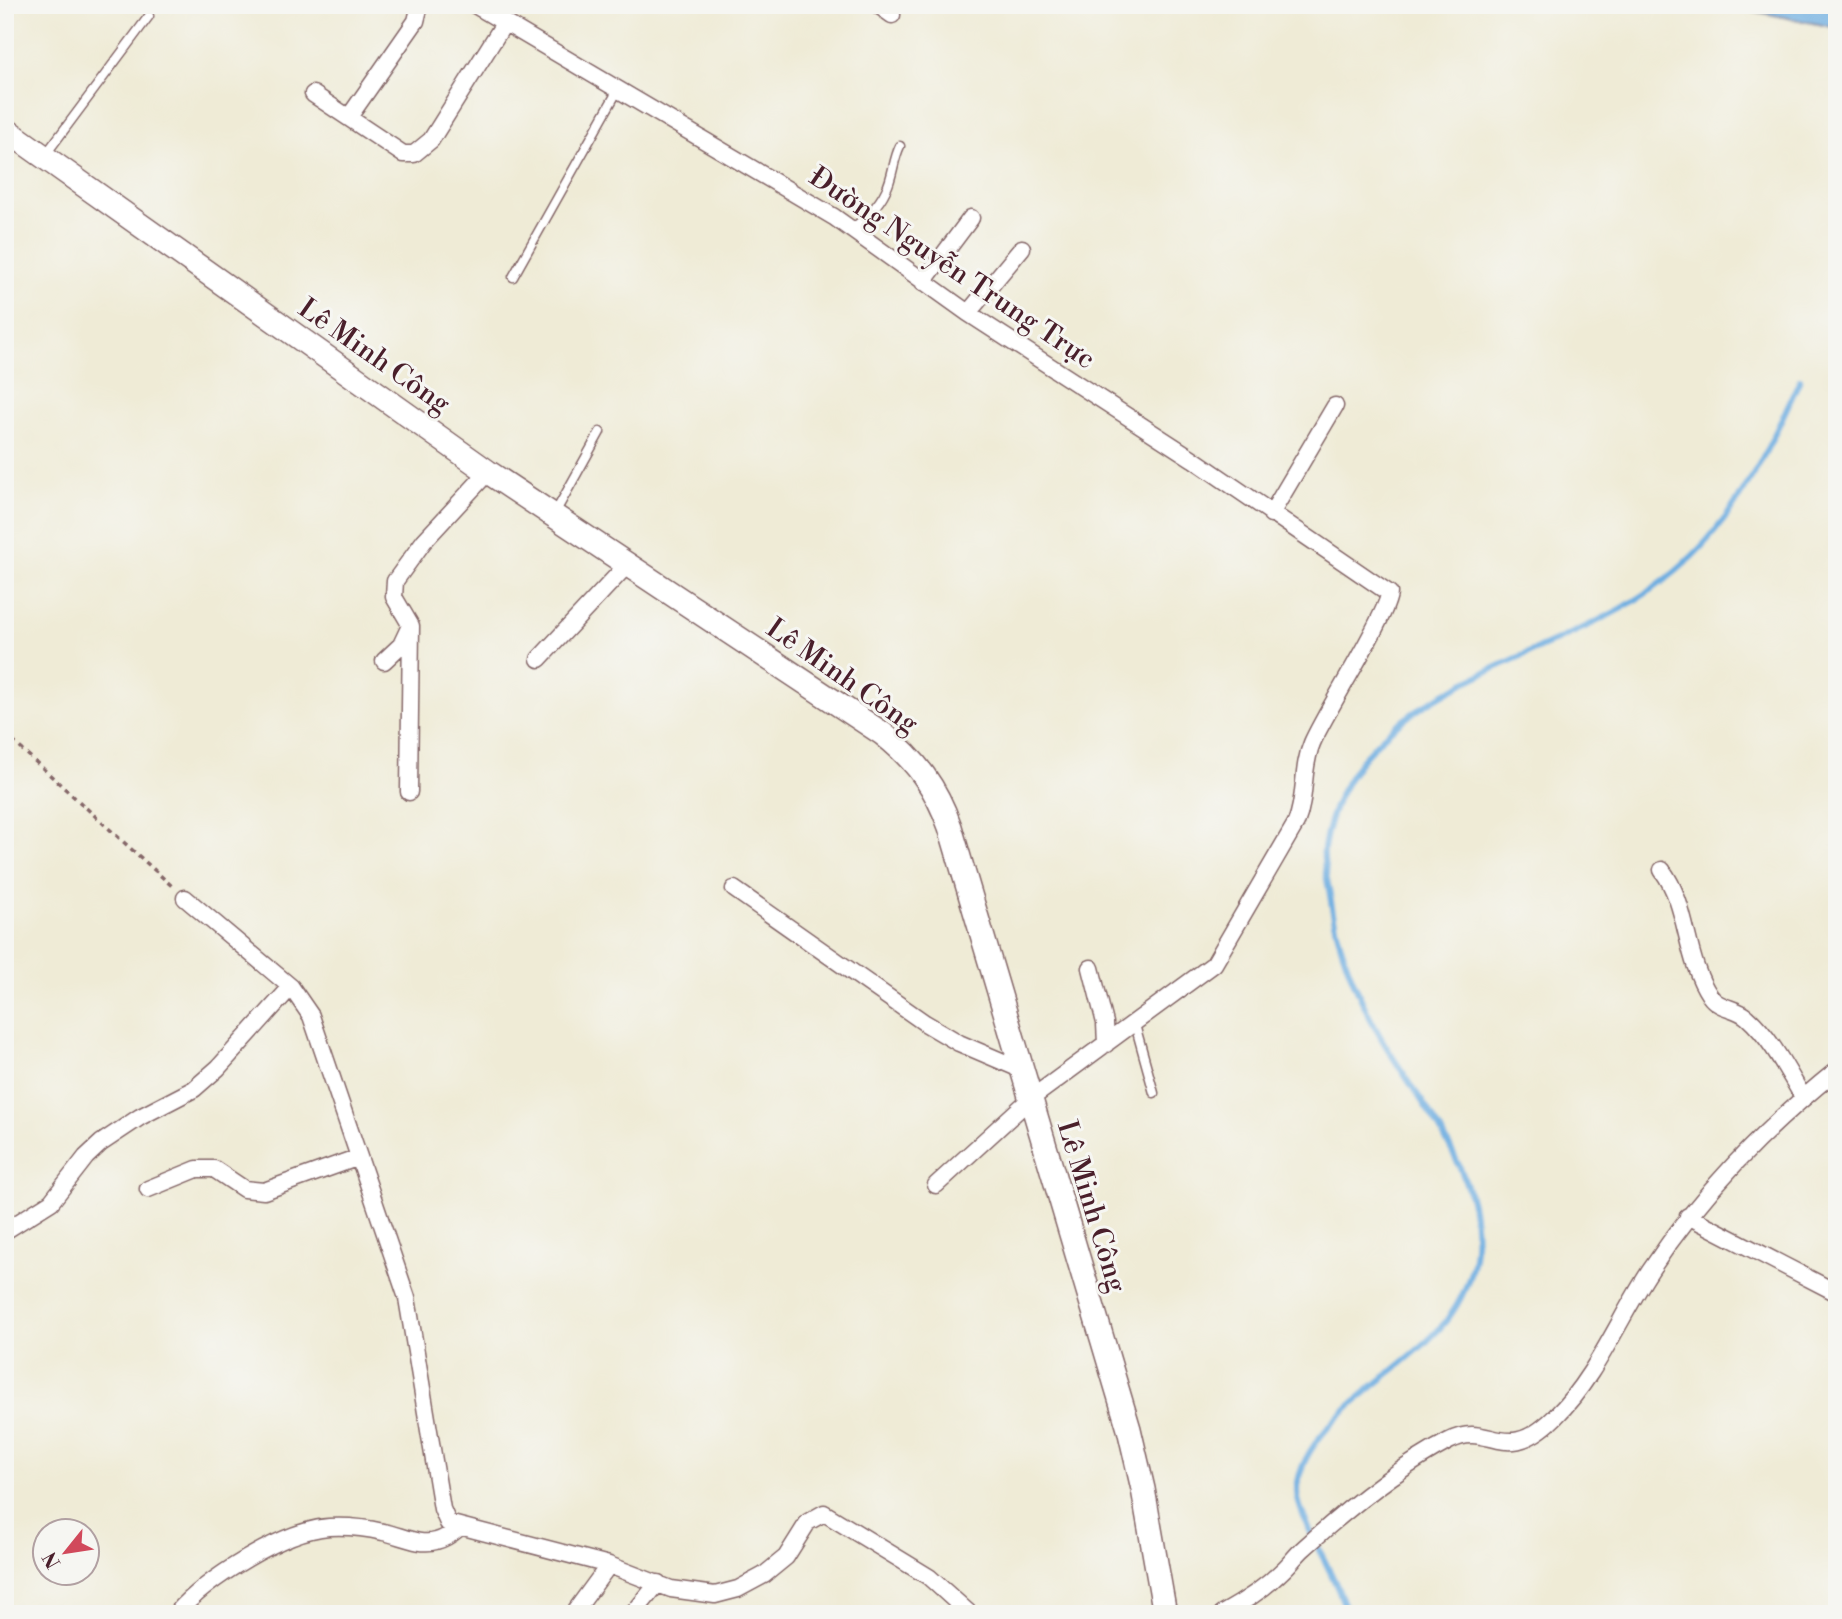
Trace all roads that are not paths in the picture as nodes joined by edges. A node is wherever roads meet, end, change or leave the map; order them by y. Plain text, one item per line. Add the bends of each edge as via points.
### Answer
1 (420, 5) edge
2 (878, 5) edge
3 (483, 7) edge
4 (892, 15) dead end
5 (149, 16) dead end
6 (505, 22) junction
7 (618, 90) junction
8 (313, 94) dead end
9 (349, 117) junction
10 (5, 129) edge
11 (900, 146) dead end
12 (44, 156) junction
13 (971, 218) dead end
14 (852, 229) junction
15 (1022, 248) dead end
16 (513, 277) dead end
17 (923, 282) junction
18 (968, 313) junction
19 (1335, 406) dead end
20 (600, 432) dead end
21 (488, 472) junction
22 (1271, 514) junction
23 (554, 516) junction
24 (627, 565) junction
25 (411, 626) junction
26 (539, 659) dead end
27 (384, 661) dead end
28 (409, 792) dead end
29 (1662, 870) dead end
30 (734, 889) dead end
31 (184, 898) road end
32 (1091, 968) dead end
33 (291, 987) junction
34 (1134, 1021) junction
35 (1106, 1044) junction
36 (1020, 1069) junction
37 (1837, 1070) edge
38 (1154, 1093) dead end
39 (1803, 1097) junction
40 (1029, 1100) junction
41 (359, 1157) junction
42 (936, 1185) dead end
43 (148, 1189) dead end
44 (1688, 1216) junction
45 (5, 1231) edge
46 (1837, 1293) edge
47 (460, 1528) junction
48 (609, 1565) junction
49 (658, 1583) junction
50 (1164, 1613) edge
51 (176, 1614) edge
52 (573, 1614) edge
53 (633, 1614) edge
54 (970, 1614) edge
55 (1222, 1614) edge

1 - 9 street via 416,22
2 - 4 street
3 - 6 street, Đường Nguyễn Trung Trực
5 - 12 lane
6 - 7 street, Đường Nguyễn Trung Trực
6 - 9 street via 423,148 414,154 403,154
7 - 14 street, Đường Nguyễn Trung Trực
7 - 16 lane
8 - 9 street
10 - 12 main road, Lê Minh Công
11 - 14 lane via 875,209
12 - 21 main road, Lê Minh Công
13 - 17 street
14 - 17 street, Đường Nguyễn Trung Trực
15 - 18 street
17 - 18 street, Đường Nguyễn Trung Trực
18 - 22 street, Đường Nguyễn Trung Trực
19 - 22 street
20 - 23 lane
21 - 23 main road, Lê Minh Công
21 - 25 street via 424,541 395,581 394,597
22 - 34 street, Đường Nguyễn Trung Trực via 1389,593 1386,608 1311,745 1304,801 1296,823 1224,950 1203,974
23 - 24 main road, Lê Minh Công
24 - 26 street
24 - 36 main road, Lê Minh Công via 822,691 900,748 924,772 950,827
25 - 27 street via 401,645
25 - 28 street
29 - 39 street via 1674,886 1698,972 1710,996 1720,1006 1746,1016
30 - 36 street via 925,1023
31 - 33 street
32 - 35 street
33 - 41 street via 311,1016
33 - 45 street via 218,1068 194,1088 101,1143 51,1202
34 - 35 street
34 - 38 lane
35 - 40 street
36 - 40 main road, Lê Minh Công
37 - 39 street
39 - 44 street via 1742,1154
40 - 42 street
40 - 50 main road, Lê Minh Công via 1129,1429
41 - 43 street via 264,1191 244,1189 214,1168 198,1169
41 - 47 street via 407,1298 442,1509 448,1523
44 - 46 street
44 - 55 street via 1571,1399 1540,1431 1520,1442 1468,1434 1449,1441 1367,1495 1258,1593
47 - 48 street
47 - 51 street via 442,1539 424,1542 366,1529 307,1530 222,1574 190,1597
48 - 49 street
48 - 52 street
49 - 53 street
49 - 54 street via 705,1594 738,1589 779,1564 808,1521 824,1513 929,1577

